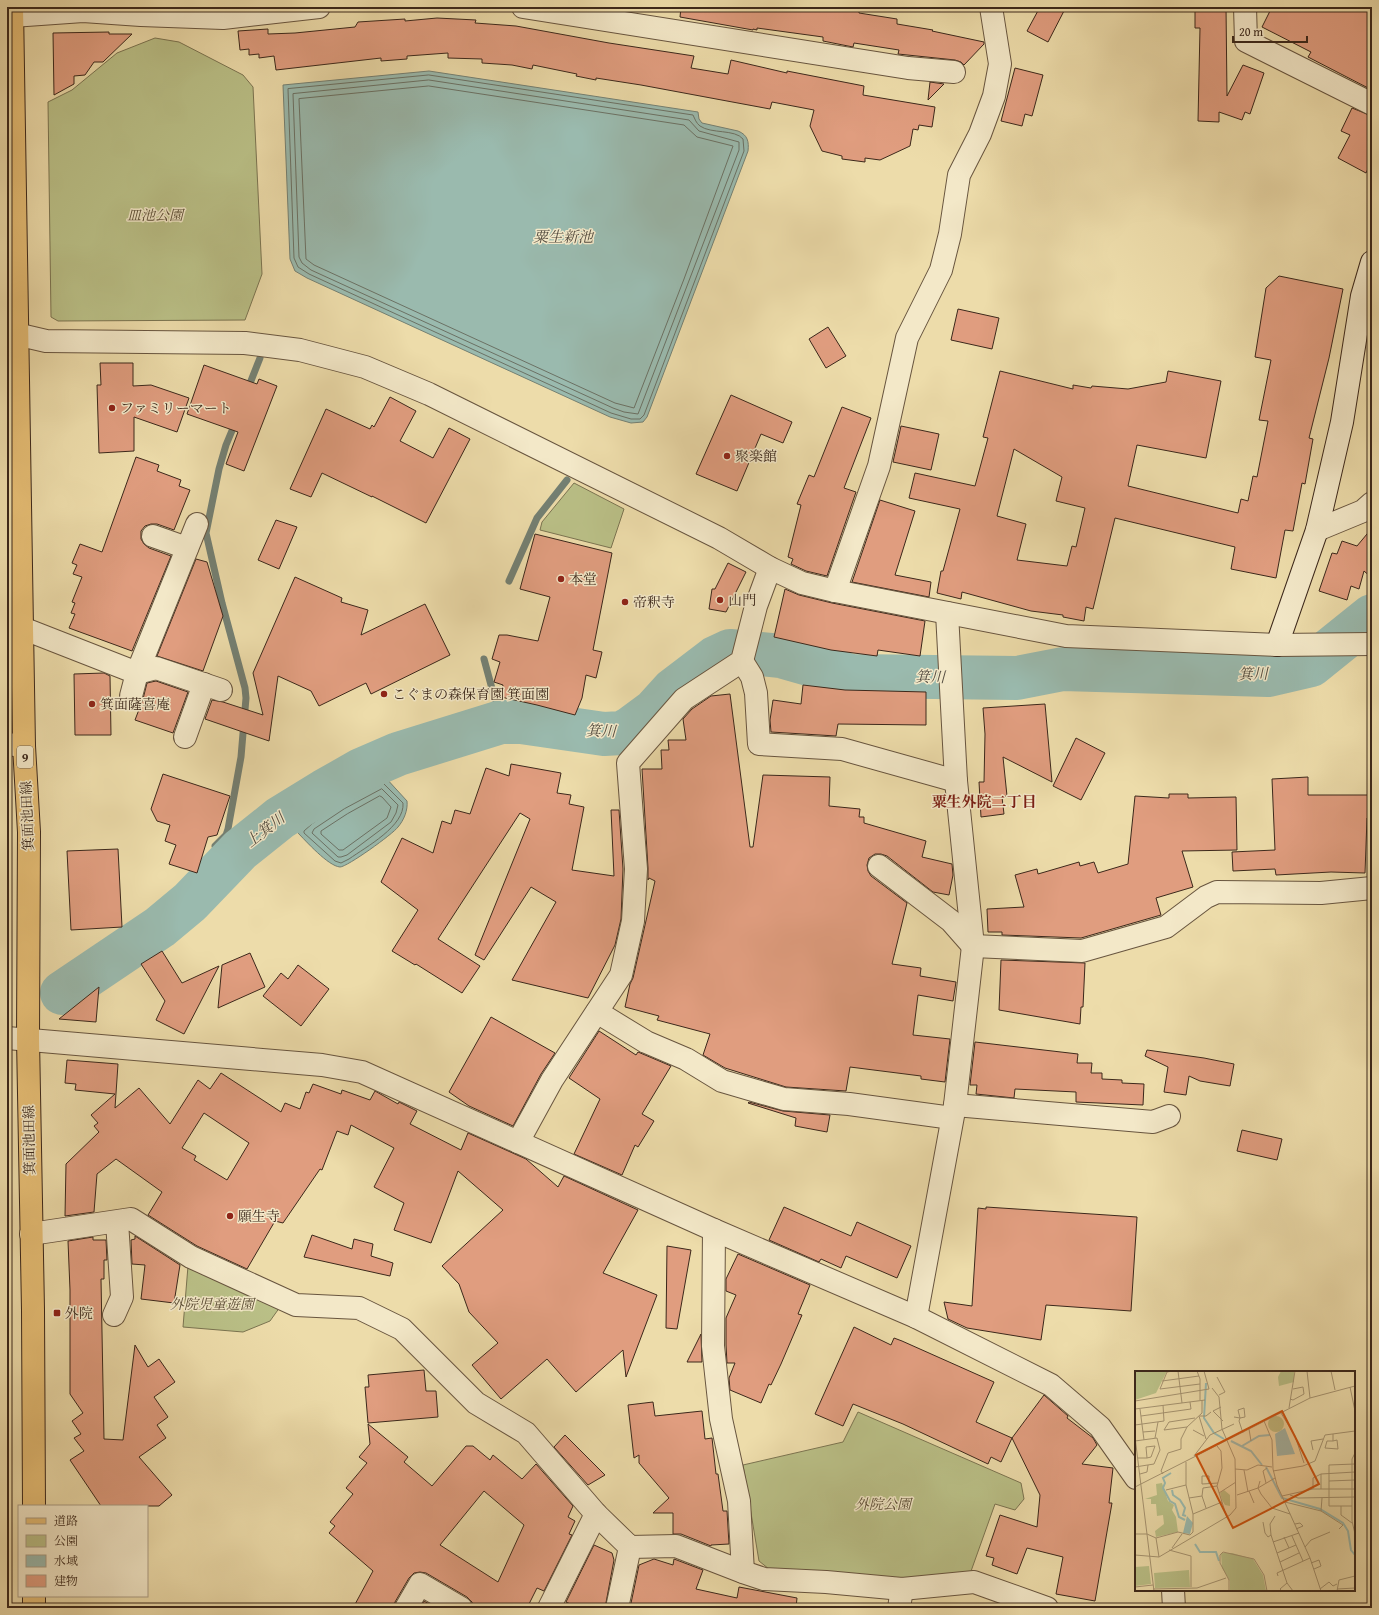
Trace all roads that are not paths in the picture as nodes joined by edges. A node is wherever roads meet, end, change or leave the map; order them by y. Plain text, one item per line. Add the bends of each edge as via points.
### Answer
1 (319, 7) edge
2 (523, 7) edge
3 (991, 7) edge
4 (1245, 7) edge
5 (12, 12) edge
6 (954, 72) dead end
7 (1372, 104) edge
8 (1372, 262) edge
9 (16, 334) junction
10 (1372, 503) edge
11 (197, 524) dead end
12 (1317, 530) junction
13 (152, 536) dead end
14 (187, 548) junction
15 (770, 568) junction
16 (835, 591) junction
17 (947, 613) junction
18 (22, 628) junction
19 (1372, 644) edge
20 (1277, 645) junction
21 (744, 652) junction
22 (137, 673) junction
23 (131, 696) dead end
24 (185, 737) dead end
25 (16, 745) edge
26 (956, 781) junction
27 (879, 866) dead end
28 (1372, 888) edge
29 (973, 946) junction
30 (597, 1012) junction
31 (17, 1039) edge
32 (953, 1112) junction
33 (1169, 1116) dead end
34 (518, 1142) junction
35 (117, 1222) junction
36 (714, 1230) junction
37 (31, 1234) junction
38 (114, 1315) dead end
39 (916, 1317) junction
40 (1135, 1477) edge
41 (34, 1505) edge
42 (596, 1514) junction
43 (630, 1548) junction
44 (743, 1572) junction
45 (1173, 1591) edge
46 (34, 1597) edge
47 (900, 1599) edge
48 (34, 1608) edge
49 (406, 1608) edge
50 (461, 1608) edge
51 (549, 1608) edge
52 (617, 1608) edge
53 (1047, 1608) edge
54 (1174, 1608) edge

1 - 5 street via 222,18 83,11
2 - 6 street via 908,68
3 - 16 street via 1000,64 994,96 980,134 959,175 950,234 941,270 907,338 879,466
4 - 7 street via 1246,41
5 - 9 main road, 箕面池田線 / 9
8 - 12 street via 1362,296 1342,422
9 - 15 street via 46,341 245,343 300,350 365,367 430,394 719,538
9 - 18 main road, 箕面池田線 / 9
10 - 12 street via 1363,511
11 - 14 street
12 - 20 street
13 - 14 street
14 - 22 street
15 - 16 street via 802,583
15 - 21 street
16 - 17 street
17 - 20 street via 1066,636
17 - 26 street
18 - 22 street
18 - 25 main road, 箕面池田線 / 9
19 - 20 street
21 - 26 street via 756,693 759,744 842,749
21 - 30 street via 684,699 628,763 636,869 633,921 621,974
22 - 23 street
22 - 24 street via 156,668 213,687
25 - 31 main road, 箕面池田線 / 9 via 29,832
26 - 29 street
27 - 29 street via 951,921
28 - 29 street via 1321,893 1217,892 1166,926 1082,951
29 - 32 street
30 - 32 street via 646,1042 686,1059 722,1081 784,1099
30 - 34 street via 552,1080
31 - 34 street via 322,1065 362,1072
31 - 37 main road, 箕面池田線 / 9
32 - 33 street via 1153,1122
32 - 39 street
34 - 36 street
35 - 37 street
35 - 38 street via 122,1297
35 - 42 street via 131,1219 191,1257 296,1305 359,1308 402,1329 476,1404 526,1433
36 - 39 street
36 - 44 street via 713,1346 721,1419 739,1501
37 - 41 main road, 箕面池田線 / 9
39 - 40 street via 1051,1385 1100,1427
42 - 43 street
42 - 51 street
43 - 44 street via 676,1546
43 - 52 street
44 - 47 street via 764,1579 826,1582
45 - 54 street
46 - 48 main road
47 - 53 street via 974,1582
49 - 50 street via 420,1584

